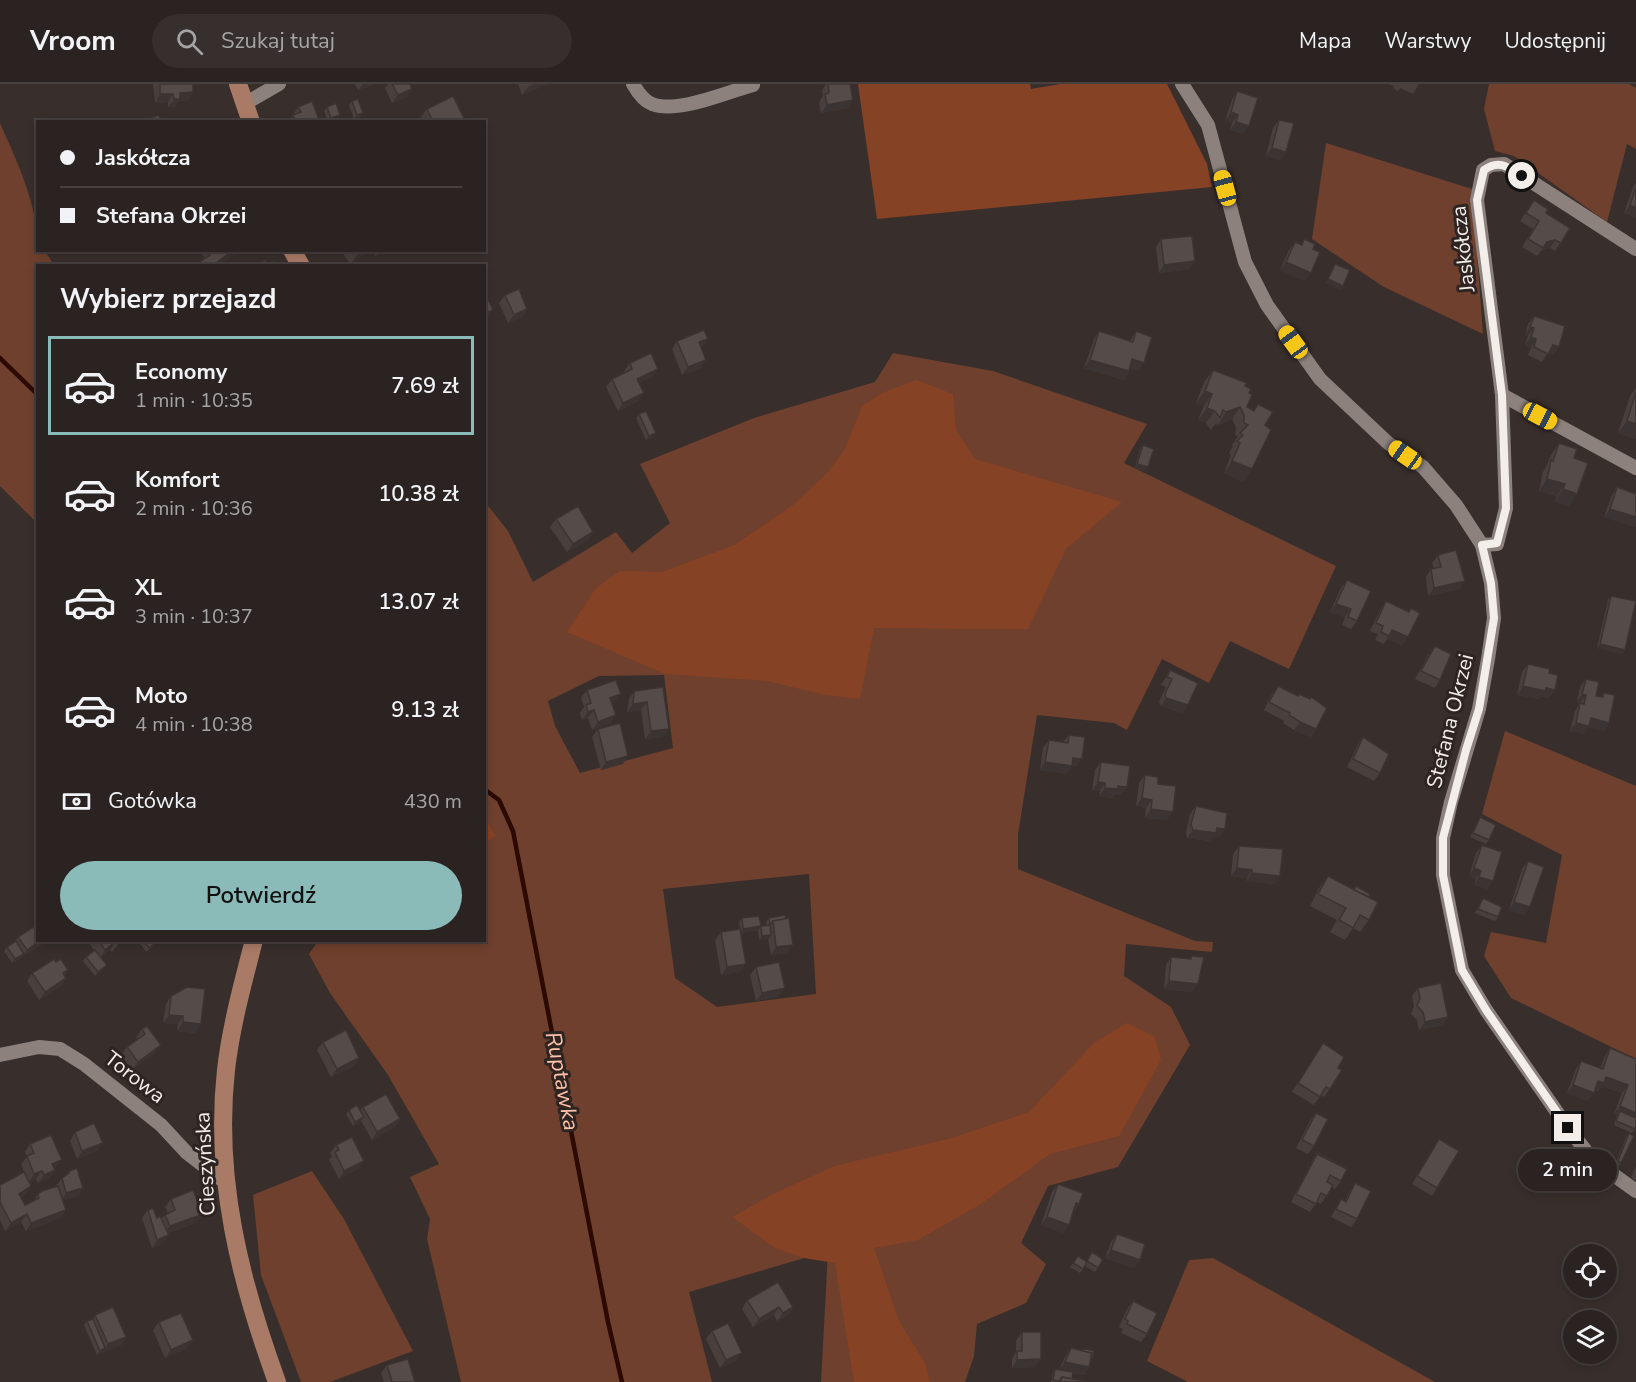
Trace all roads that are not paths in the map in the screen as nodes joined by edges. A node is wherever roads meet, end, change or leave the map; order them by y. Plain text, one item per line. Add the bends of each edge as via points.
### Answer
1 (238, 84) edge
2 (279, 84) edge
3 (633, 84) edge
4 (1182, 84) edge
5 (753, 85) edge
6 (246, 103) junction
7 (250, 120) edge
8 (1636, 249) edge
9 (1502, 395) junction
10 (1636, 468) edge
11 (1482, 545) junction
12 (254, 942) edge
13 (0, 1055) edge
14 (226, 1183) junction
15 (1636, 1191) edge
16 (277, 1382) edge

1 - 6 main road
2 - 6 street
3 - 5 street via 652,104 679,106
4 - 11 street, Stefana Okrzei via 1208,126 1245,262 1267,305 1320,379 1388,443 1423,467 1456,505
6 - 7 main road
8 - 9 street, Jaskółcza via 1504,164 1484,170 1477,200
9 - 10 street
9 - 11 street, Jaskółcza via 1506,508 1497,543
11 - 15 street, Stefana Okrzei via 1494,618 1479,709 1443,838 1443,875 1462,970 1593,1160
12 - 14 main road, Cieszyńska via 226,1070 222,1128
13 - 14 street, Torowa via 39,1047 60,1049 161,1125 186,1153
14 - 16 main road, Cieszyńska via 247,1295

